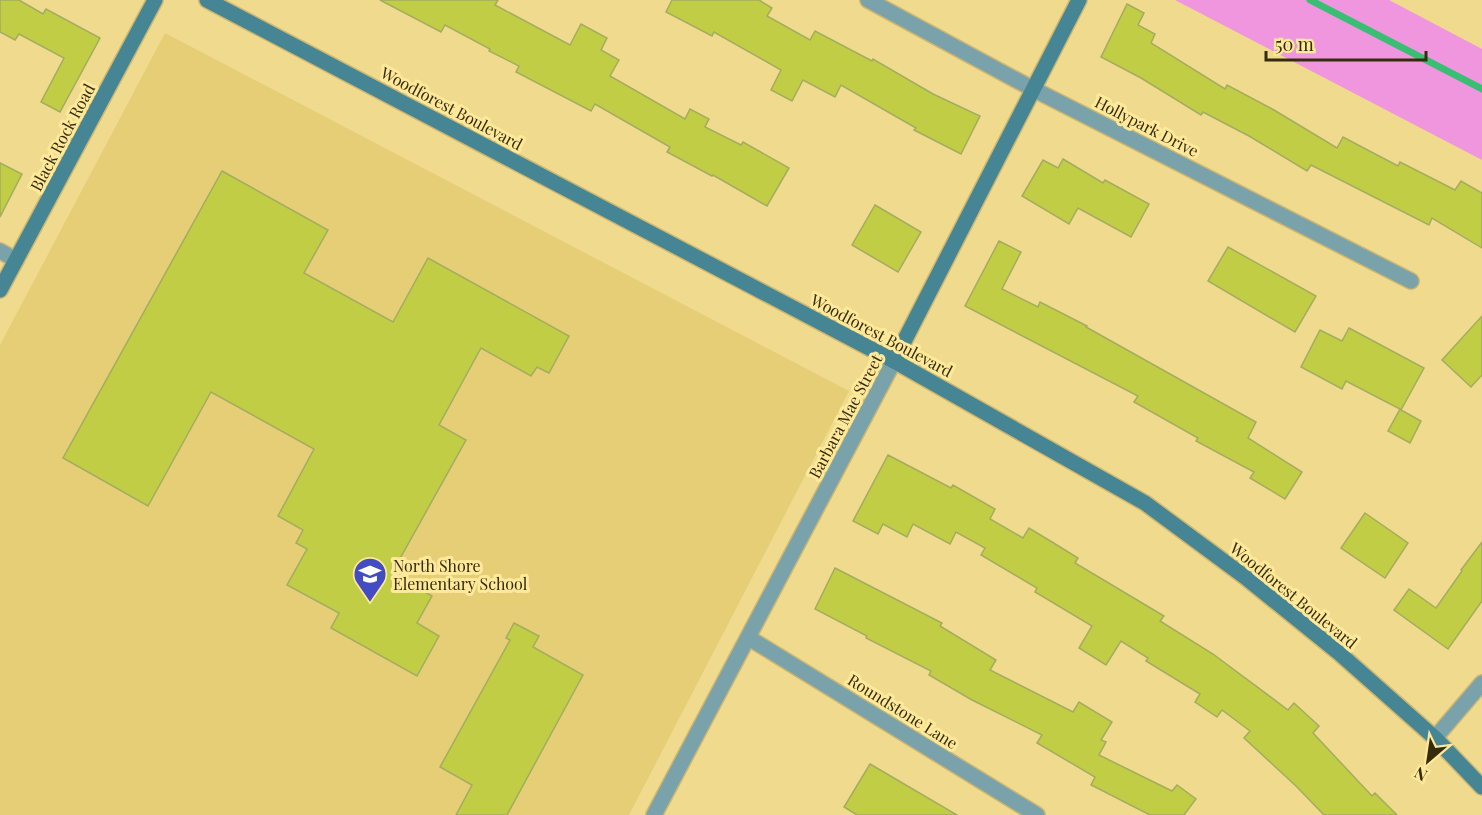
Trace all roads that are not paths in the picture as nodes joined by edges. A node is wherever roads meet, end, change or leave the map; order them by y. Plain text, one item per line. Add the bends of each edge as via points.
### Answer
1 (155, 0) edge
2 (207, 0) edge
3 (868, 0) edge
4 (1079, 0) edge
5 (1033, 89) junction
6 (0, 251) edge
7 (16, 260) junction
8 (1411, 281) dead end
9 (0, 290) edge
10 (894, 361) junction
11 (749, 638) junction
12 (1482, 683) edge
13 (1435, 738) junction
14 (1482, 787) edge
15 (654, 815) edge
16 (1037, 815) edge

1 - 7 main road, Black Rock Road
2 - 10 main road, Woodforest Boulevard
3 - 5 street, Hollypark Drive
4 - 5 main road, Barbara Mae Street
5 - 8 street, Hollypark Drive
5 - 10 main road, Barbara Mae Street
6 - 7 street
7 - 9 main road, Black Rock Road
10 - 11 street, Barbara Mae Street
10 - 13 main road, Woodforest Boulevard via 1145,503 1339,653
11 - 15 street, Barbara Mae Street
11 - 16 street, Roundstone Lane
12 - 13 street
13 - 14 main road, Woodforest Boulevard

